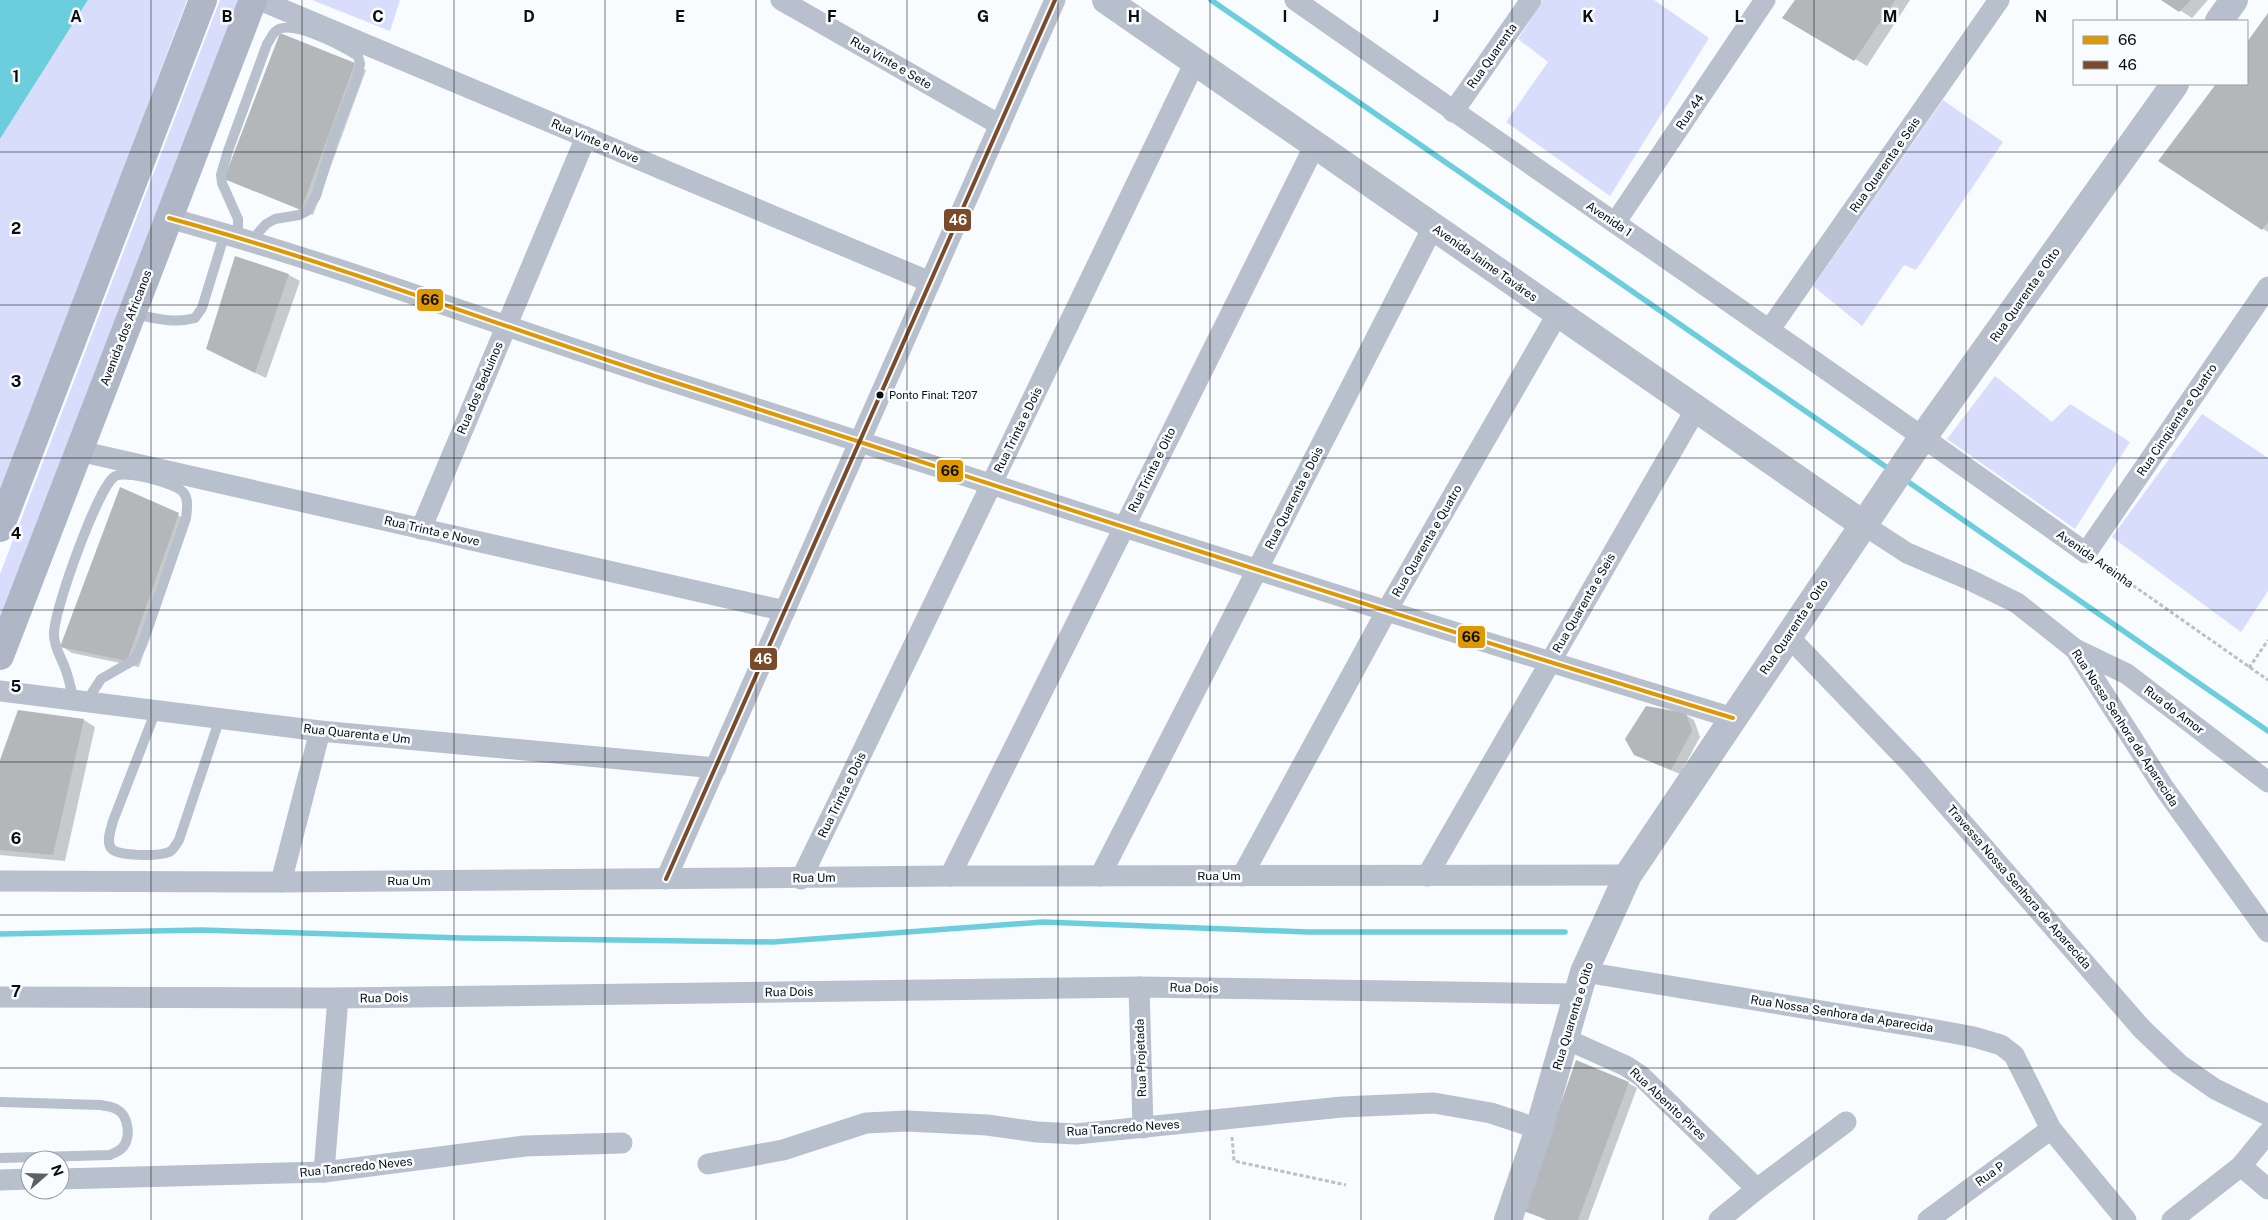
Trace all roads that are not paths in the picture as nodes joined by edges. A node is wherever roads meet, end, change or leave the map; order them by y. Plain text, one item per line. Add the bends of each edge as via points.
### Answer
1 (203, 0) edge
2 (252, 0) edge
3 (260, 0) edge
4 (782, 0) edge
5 (1055, 0) edge
6 (1106, 0) edge
7 (1296, 0) edge
8 (1531, 0) edge
9 (1766, 0) edge
10 (1999, 0) edge
11 (2234, 0) edge
12 (2220, 20) edge
13 (1195, 62) junction
14 (2174, 85) edge
15 (1453, 112) junction
16 (1000, 125) junction
17 (586, 137) junction
18 (1314, 145) junction
19 (169, 218) junction
20 (1615, 224) junction
21 (1433, 227) junction
22 (239, 237) junction
23 (930, 282) junction
24 (2268, 287) edge
25 (132, 313) junction
26 (1558, 313) junction
27 (505, 327) junction
28 (1770, 329) junction
29 (1696, 409) junction
30 (860, 442) junction
31 (1920, 442) junction
32 (79, 451) junction
33 (992, 484) junction
34 (1864, 526) junction
35 (1124, 527) junction
36 (0, 528) edge
37 (421, 528) junction
38 (2086, 553) joint
39 (1257, 570) junction
40 (785, 611) junction
41 (1386, 612) junction
42 (1788, 636) junction
43 (2075, 648) junction
44 (0, 656) edge
45 (1550, 663) junction
46 (0, 692) edge
47 (80, 701) junction
48 (156, 710) junction
49 (220, 718) junction
50 (1733, 718) junction
51 (320, 731) junction
52 (716, 768) junction
53 (2268, 782) edge
54 (1628, 874) junction
55 (950, 876) junction
56 (1100, 876) junction
57 (1242, 876) junction
58 (1428, 876) junction
59 (802, 878) junction
60 (666, 879) junction
61 (0, 881) edge
62 (281, 882) junction
63 (2268, 932) edge
64 (1581, 983) junction
65 (1139, 987) junction
66 (0, 998) edge
67 (338, 998) junction
68 (1566, 1039) junction
69 (0, 1102) edge
70 (2268, 1114) edge
71 (1846, 1122) dead end
72 (1143, 1128) junction
73 (1539, 1129) junction
74 (2051, 1129) junction
75 (2268, 1133) edge
76 (622, 1143) dead end
77 (0, 1158) edge
78 (708, 1164) dead end
79 (2241, 1166) junction
80 (324, 1172) junction
81 (70, 1178) edge
82 (20, 1179) edge
83 (0, 1180) edge
84 (1757, 1189) junction
85 (2268, 1189) edge
86 (1508, 1220) edge
87 (1719, 1220) edge
88 (1928, 1220) edge
89 (2126, 1220) edge
90 (2172, 1220) edge

1 - 36 main road
2 - 19 main road, Avenida dos Africanos
3 - 17 street, Rua Vinte e Nove
4 - 16 street, Rua Vinte e Sete
5 - 16 street
6 - 13 main road, Avenida Jaime Taváres
7 - 15 street, Avenida 1
8 - 15 street, Rua Quarenta
9 - 20 street, Rua 44
10 - 28 street, Rua Quarenta e Seis
11 - 12 main road
13 - 18 main road, Avenida Jaime Taváres
13 - 33 street, Rua Trinta e Dois
14 - 31 main road, Rua Quarenta e Oito
15 - 20 street, Avenida 1
16 - 23 street
17 - 23 street, Rua Vinte e Nove
17 - 27 street, Rua dos Beduínos
18 - 21 main road, Avenida Jaime Taváres
18 - 35 street, Rua Trinta e Oito
19 - 22 street
19 - 25 main road, Avenida dos Africanos
20 - 28 street, Avenida 1
21 - 26 main road, Avenida Jaime Taváres
21 - 39 street, Rua Quarenta e Dois
22 - 22 lane via 258,233 275,219 307,211 316,196 360,64 358,56 325,38 282,28 275,31 267,44 222,174 222,183 238,219
22 - 25 lane via 195,318 182,322
22 - 27 street
23 - 30 street
24 - 38 street, Rua Cinqüenta e Quatro
25 - 32 main road, Avenida dos Africanos
26 - 29 main road, Avenida Jaime Taváres
26 - 41 street, Rua Quarenta e Quatro
27 - 30 street
27 - 37 street, Rua dos Beduínos
28 - 31 street, Avenida 1
29 - 34 main road, Avenida Jaime Taváres
29 - 45 street, Rua Quarenta e Seis
30 - 33 street
30 - 40 street
31 - 34 main road, Rua Quarenta e Oito
31 - 38 street, Avenida Areinha
32 - 37 street, Rua Trinta e Nove
32 - 44 main road, Avenida dos Africanos
33 - 35 street
33 - 59 street, Rua Trinta e Dois
34 - 42 main road, Rua Quarenta e Oito
34 - 43 street, Rua Nossa Senhora da Aparecida via 1907,553 1968,578 2016,603
35 - 39 street
35 - 55 street, Rua Trinta e Oito
37 - 40 street, Rua Trinta e Nove
39 - 41 street
39 - 56 street, Rua Quarenta e Dois
40 - 52 street
41 - 45 street
41 - 57 street, Rua Quarenta e Quatro
42 - 50 main road, Rua Quarenta e Oito
42 - 70 street, Travessa Nossa Senhora de Aparecida via 1912,765 2142,1028 2179,1064 2215,1089
43 - 53 street, Rua do Amor via 2127,674
43 - 63 street, Rua Nossa Senhora da Aparecida via 2164,788
45 - 50 street
45 - 58 street, Rua Quarenta e Seis
46 - 47 street, Rua Quarenta e Um
47 - 47 lane via 101,679 134,660 142,645 186,518 188,503 183,492 171,485 125,474 116,475 100,498 55,620 55,643
47 - 48 street, Rua Quarenta e Um
48 - 49 street, Rua Quarenta e Um
48 - 49 lane via 113,821 108,840 115,852 143,855 172,851 179,840
49 - 51 street, Rua Quarenta e Um
50 - 54 main road, Rua Quarenta e Oito
51 - 52 street, Rua Quarenta e Um
51 - 62 street
52 - 60 street
54 - 58 street, Rua Um
54 - 64 main road, Rua Quarenta e Oito
55 - 56 street, Rua Um
55 - 59 street, Rua Um
56 - 57 street, Rua Um
57 - 58 street, Rua Um
59 - 60 street, Rua Um
60 - 62 street, Rua Um
61 - 62 street, Rua Um
64 - 65 street, Rua Dois
64 - 68 main road, Rua Quarenta e Oito
64 - 74 street, Rua Nossa Senhora da Aparecida via 1931,1029 2000,1045 2014,1055 2023,1069
65 - 67 street, Rua Dois
65 - 72 street, Rua Projetada
66 - 67 street, Rua Dois
67 - 80 street
68 - 73 main road, Rua Quarenta e Oito
68 - 84 street, Rua Abenito Pires via 1641,1076
69 - 77 lane via 116,1108 123,1114 127,1140 121,1149 110,1154
71 - 84 street
72 - 73 street, Rua Tancredo Neves via 1342,1107 1434,1103 1490,1113
72 - 78 street, Rua Tancredo Neves via 1076,1134 978,1124 866,1123 783,1150
73 - 86 main road, Rua Quarenta e Oito
74 - 88 street, Rua P
74 - 89 street, Rua Nossa Senhora da Aparecida
75 - 79 street
76 - 80 street, Rua Tancredo Neves via 525,1146
79 - 85 street
79 - 90 street
80 - 81 street, Rua Tancredo Neves
82 - 83 street
84 - 87 street

